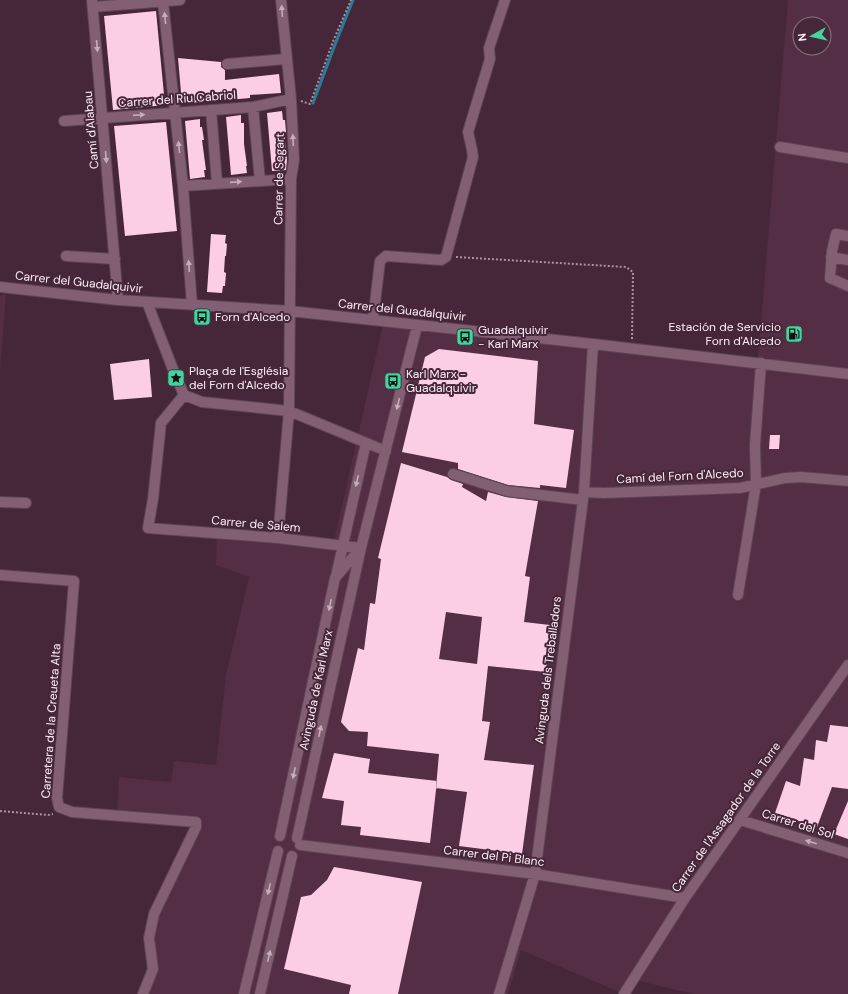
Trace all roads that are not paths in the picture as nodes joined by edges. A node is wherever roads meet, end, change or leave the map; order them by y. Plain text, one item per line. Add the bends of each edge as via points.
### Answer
1 (180, 0) edge
2 (281, 0) edge
3 (505, 0) edge
4 (163, 2) junction
5 (93, 4) edge
6 (286, 59) junction
7 (227, 64) dead end
8 (291, 99) junction
9 (253, 107) junction
10 (211, 110) junction
11 (175, 112) junction
12 (103, 118) junction
13 (64, 121) dead end
14 (780, 147) dead end
15 (848, 158) edge
16 (291, 179) junction
17 (260, 181) junction
18 (217, 183) junction
19 (183, 186) junction
20 (848, 236) edge
21 (66, 256) dead end
22 (831, 257) junction
23 (115, 259) junction
24 (848, 260) edge
25 (848, 286) edge
26 (0, 287) edge
27 (118, 300) junction
28 (147, 302) junction
29 (192, 305) junction
30 (290, 311) junction
31 (373, 320) junction
32 (417, 326) junction
33 (593, 344) junction
34 (761, 363) junction
35 (848, 374) edge
36 (184, 395) junction
37 (289, 411) junction
38 (366, 443) junction
39 (386, 451) junction
40 (453, 474) dead end
41 (848, 481) edge
42 (756, 484) junction
43 (583, 496) junction
44 (0, 502) edge
45 (26, 504) dead end
46 (278, 538) junction
47 (342, 545) junction
48 (361, 548) junction
49 (0, 575) edge
50 (335, 578) junction
51 (738, 595) dead end
52 (848, 665) edge
53 (740, 820) junction
54 (280, 836) junction
55 (298, 841) junction
56 (278, 851) junction
57 (848, 853) edge
58 (292, 856) junction
59 (535, 874) junction
60 (685, 898) junction
61 (626, 990) edge
62 (143, 994) edge
63 (244, 994) edge
64 (260, 994) edge
65 (499, 994) edge

1 - 4 street
6 -> 2 street, Carrer de Segart
3 - 31 street via 488,48 490,59 468,132 473,157 446,257 441,260 386,256 380,261
4 - 5 street
11 -> 4 street
5 -> 12 street, Camí d'Alabau
6 - 7 street
6 - 8 street, Carrer de Segart
8 - 9 street, Carrer del Riu Cabriol
16 -> 8 street, Carrer de Segart via 294,160
9 - 10 street, Carrer del Riu Cabriol
9 - 17 street
10 - 11 street, Carrer del Riu Cabriol
10 - 18 street
12 -> 11 street, Carrer del Riu Cabriol
19 -> 11 street
12 - 13 street, Carrer del Riu Cabriol
12 -> 23 street, Camí d'Alabau
14 - 15 street
16 - 17 street
16 - 30 street, Carrer de Segart
18 -> 17 street
18 - 19 street
29 -> 19 street
20 - 22 street via 836,234
21 - 23 street
22 - 24 street
22 - 25 street via 830,278
23 - 27 street, Camí d'Alabau
26 - 27 street, Carrer del Guadalquivir
27 - 28 street, Carrer del Guadalquivir
28 - 29 street, Carrer del Guadalquivir
28 - 36 street
29 - 30 street, Carrer del Guadalquivir
30 - 31 street, Carrer del Guadalquivir
30 - 37 street, Carrer de Segart
31 - 32 street, Carrer del Guadalquivir
32 - 33 street, Carrer del Guadalquivir
32 -> 39 street, Avinguda de Karl Marx
33 - 34 street, Carrer del Guadalquivir
33 - 43 street, Avinguda dels Treballadors
34 - 35 street, Carrer del Guadalquivir
34 - 42 street via 755,445
36 - 37 street via 207,403
36 - 46 street, Carrer de Salem via 161,423 148,528
37 - 38 street
37 - 46 street, Carrer de Segart
38 - 39 street
38 -> 47 street, Avinguda de Karl Marx
39 - 48 street, Avinguda de Karl Marx
40 - 43 street, Camí del Forn d'Alcedo via 507,490
41 - 42 street, Camí del Forn d'Alcedo via 801,477
42 - 43 street, Camí del Forn d'Alcedo via 740,488
42 - 51 street
43 - 59 street, Avinguda dels Treballadors
44 - 45 street
46 - 47 street, Carrer de Salem
47 - 48 street, Carrer de Salem
47 - 50 street, Avinguda de Karl Marx
48 - 50 street, Avinguda de Karl Marx
55 -> 48 street, Avinguda de Karl Marx
49 - 62 street, Carretera de la Creueta Alta via 74,581 57,798 59,807 72,812 196,822 196,827 154,914 149,938 152,969
50 -> 54 street, Avinguda de Karl Marx
52 - 53 street, Carrer de l'Assagador de la Torre
57 -> 53 street, Carrer del Sol
53 - 60 street, Carrer de l'Assagador de la Torre
54 - 55 street via 293,834
54 - 56 street via 276,844
55 - 58 street via 298,850
55 - 59 street, Carrer del Pi Blanc
56 - 58 street via 281,855
56 -> 63 street
64 -> 58 street
59 - 60 street, Carrer del Pi Blanc
59 - 65 street, Avinguda dels Treballadors
60 - 61 street, Carrer de l'Assagador de la Torre

